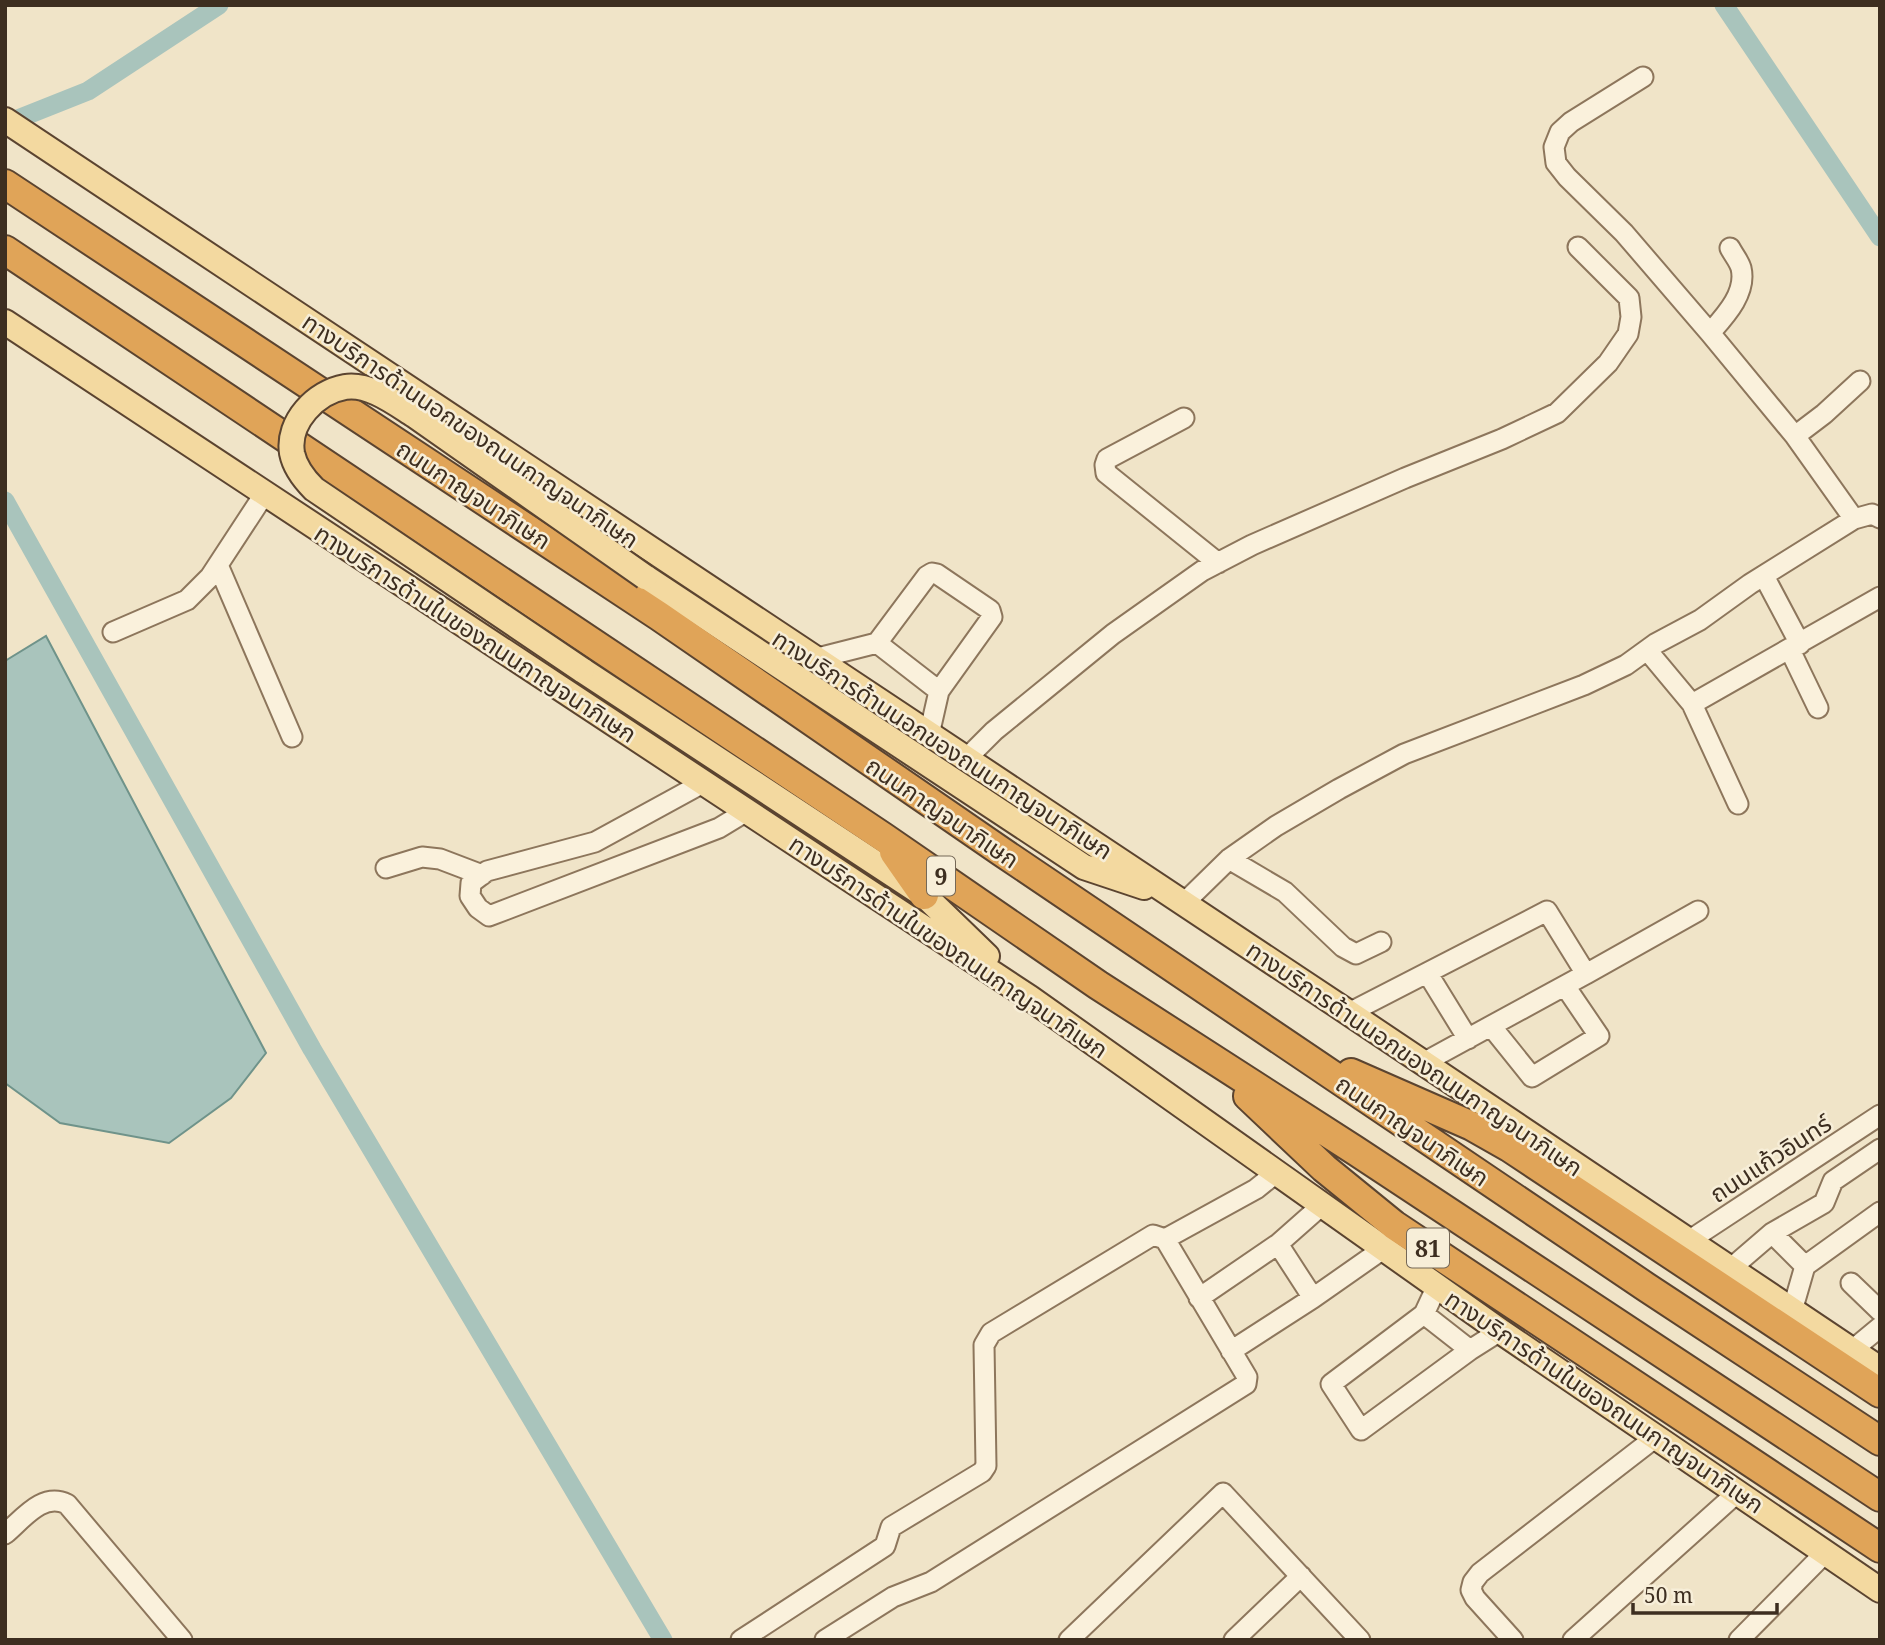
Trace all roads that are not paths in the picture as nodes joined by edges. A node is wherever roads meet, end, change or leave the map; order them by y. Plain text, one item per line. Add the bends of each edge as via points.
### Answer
1 (1643, 78) dead end
2 (5, 120) edge
3 (5, 184) edge
4 (1578, 247) dead end
5 (1730, 248) dead end
6 (5, 250) edge
7 (5, 322) edge
8 (1710, 333) junction
9 (1860, 382) dead end
10 (1184, 418) dead end
11 (1795, 436) junction
12 (265, 493) junction
13 (1880, 518) edge
14 (1854, 519) junction
15 (1218, 563) junction
16 (218, 565) junction
17 (1764, 576) junction
18 (1880, 597) edge
19 (113, 632) dead end
20 (877, 643) junction
21 (1795, 647) junction
22 (1647, 650) junction
23 (814, 659) junction
24 (939, 691) junction
25 (1692, 704) junction
26 (1818, 708) dead end
27 (929, 735) junction
28 (292, 737) dead end
29 (966, 760) junction
30 (703, 783) junction
31 (1738, 804) dead end
32 (747, 811) junction
33 (883, 836) junction
34 (1229, 859) junction
35 (386, 868) dead end
36 (482, 875) junction
37 (924, 895) junction
38 (1181, 901) junction
39 (1698, 911) dead end
40 (1381, 942) dead end
41 (1427, 974) junction
42 (1587, 974) junction
43 (1565, 986) junction
44 (1030, 998) junction
45 (1349, 1013) junction
46 (1492, 1026) junction
47 (1468, 1039) junction
48 (1288, 1045) junction
49 (1201, 1052) junction
50 (1423, 1063) junction
51 (1880, 1115) edge
52 (1880, 1149) edge
53 (1276, 1173) junction
54 (1321, 1206) junction
55 (1880, 1212) edge
56 (1772, 1233) junction
57 (1165, 1239) junction
58 (1687, 1241) junction
59 (1279, 1244) junction
60 (1383, 1249) junction
61 (1805, 1266) junction
62 (1729, 1269) junction
63 (1851, 1283) dead end
64 (1437, 1286) junction
65 (1199, 1298) junction
66 (1313, 1298) junction
67 (1880, 1311) edge
68 (1424, 1314) junction
69 (1790, 1322) junction
70 (1880, 1327) edge
71 (1500, 1331) junction
72 (1470, 1350) junction
73 (1231, 1351) junction
74 (1851, 1351) junction
75 (1880, 1369) edge
76 (1880, 1393) edge
77 (1656, 1437) junction
78 (1880, 1441) edge
79 (1738, 1492) junction
80 (1880, 1497) edge
81 (5, 1534) edge
82 (1880, 1548) edge
83 (1825, 1553) junction
84 (1301, 1576) junction
85 (1880, 1590) edge
86 (182, 1640) edge
87 (741, 1640) edge
88 (825, 1640) edge
89 (1069, 1640) edge
90 (1234, 1640) edge
91 (1360, 1640) edge
92 (1513, 1640) edge
93 (1573, 1640) edge
94 (1739, 1640) edge

1 - 8 street via 1560,132 1554,147 1556,163
2 - 23 main road, ทางบริการด้านนอกของถนนกาญจนาภิเษก
3 - 48 highway, ถนนกาญจนาภิเษก / 9 via 659,616
4 - 15 street via 1629,298 1631,317 1628,334 1608,363 1558,413
5 - 8 street via 1741,268 1740,291
6 - 33 highway, ถนนกาญจนาภิเษก / 9
7 - 12 main road, ทางบริการด้านในของถนนกาญจนาภิเษก
8 - 11 street
9 - 11 street
10 - 15 street via 1107,459 1105,465 1107,473
11 - 14 street
12 - 16 street
12 - 30 main road, ทางบริการด้านในของถนนกาญจนาภิเษก
13 - 14 street via 1872,514
14 - 17 street
15 - 29 street via 1113,634 994,731
16 - 19 street via 187,600
16 - 28 street
17 - 21 street
17 - 22 street
18 - 21 street
20 - 23 street
20 - 24 street
20 - 24 street via 932,573 990,610 991,620
21 - 25 street
21 - 26 street
22 - 25 street
22 - 34 street via 1584,685 1404,754 1276,826
23 - 27 main road, ทางบริการด้านนอกของถนนกาญจนาภิเษก
24 - 27 street
25 - 31 street
27 - 29 main road, ทางบริการด้านนอกของถนนกาญจนาภิเษก
29 - 38 main road, ทางบริการด้านนอกของถนนกาญจนาภิเษก
30 - 32 main road, ทางบริการด้านในของถนนกาญจนาภิเษก
30 - 36 street via 595,842
32 - 36 street via 719,828 489,916 470,896 471,883
32 - 44 main road, ทางบริการด้านในของถนนกาญจนาภิเษก
33 - 37 highway
33 - 49 highway, ถนนกาญจนาภิเษก / 9
34 - 38 street
34 - 40 street via 1285,892 1343,947 1356,954
35 - 36 street via 422,857
37 - 38 main road, bridge via 314,489 304,479 292,451 293,436 305,411 345,387 378,394 1084,867
37 - 44 main road
38 - 45 main road, ทางบริการด้านนอกของถนนกาญจนาภิเษก
39 - 42 street
41 - 42 street via 1548,911
41 - 45 street
41 - 47 street
42 - 43 street
43 - 46 street
43 - 46 street via 1599,1036 1531,1077
44 - 53 main road, ทางบริการด้านในของถนนกาญจนาภิเษก
45 - 50 main road, ทางบริการด้านนอกของถนนกาญจนาภิเษก
46 - 47 street
47 - 50 street
48 - 69 highway via 1472,1126
48 - 78 highway, ถนนกาญจนาภิเษก / 9
49 - 80 highway, ถนนกาญจนาภิเษก / 9
49 - 82 highway, 81 via 1324,1168 1394,1225
50 - 58 main road, ทางบริการด้านนอกของถนนกาญจนาภิเษก
51 - 58 street, ถนนแก้วอินทร์
52 - 56 street via 1833,1181 1824,1203
53 - 54 main road, ทางบริการด้านในของถนนกาญจนาภิเษก
53 - 57 street via 1256,1189
54 - 59 street
54 - 60 main road, ทางบริการด้านในของถนนกาญจนาภิเษก
55 - 61 street
56 - 61 street
56 - 62 street
57 - 65 street
57 - 87 street via 1153,1236 991,1333 984,1345 986,1466 982,1472 891,1527 884,1546
58 - 62 main road, ทางบริการด้านนอกของถนนกาญจนาภิเษก
59 - 65 street
59 - 66 street
60 - 64 main road, ทางบริการด้านในของถนนกาญจนาภิเษก
60 - 66 street
61 - 69 street
62 - 69 main road, ทางบริการด้านนอกของถนนกาญจนาภิเษก
63 - 67 street
64 - 68 street
64 - 71 main road, ทางบริการด้านในของถนนกาญจนาภิเษก
65 - 73 street
66 - 73 street
68 - 72 street
68 - 72 street via 1331,1384 1361,1430
69 - 74 main road, ทางบริการด้านนอกของถนนกาญจนาภิเษก
69 - 76 highway
70 - 74 street
71 - 72 street
71 - 77 main road, ทางบริการด้านในของถนนกาญจนาภิเษก
73 - 88 street via 1247,1377 1246,1384 931,1582 893,1597
74 - 75 main road, ทางบริการด้านนอกของถนนกาญจนาภิเษก
77 - 79 main road, ทางบริการด้านในของถนนกาญจนาภิเษก
77 - 92 street via 1473,1581 1475,1598
79 - 83 main road, ทางบริการด้านในของถนนกาญจนาภิเษก
79 - 93 street
81 - 86 street via 49,1500 67,1504
83 - 85 main road, ทางบริการด้านในของถนนกาญจนาภิเษก
83 - 94 street
84 - 89 street via 1223,1493
84 - 90 street
84 - 91 street

